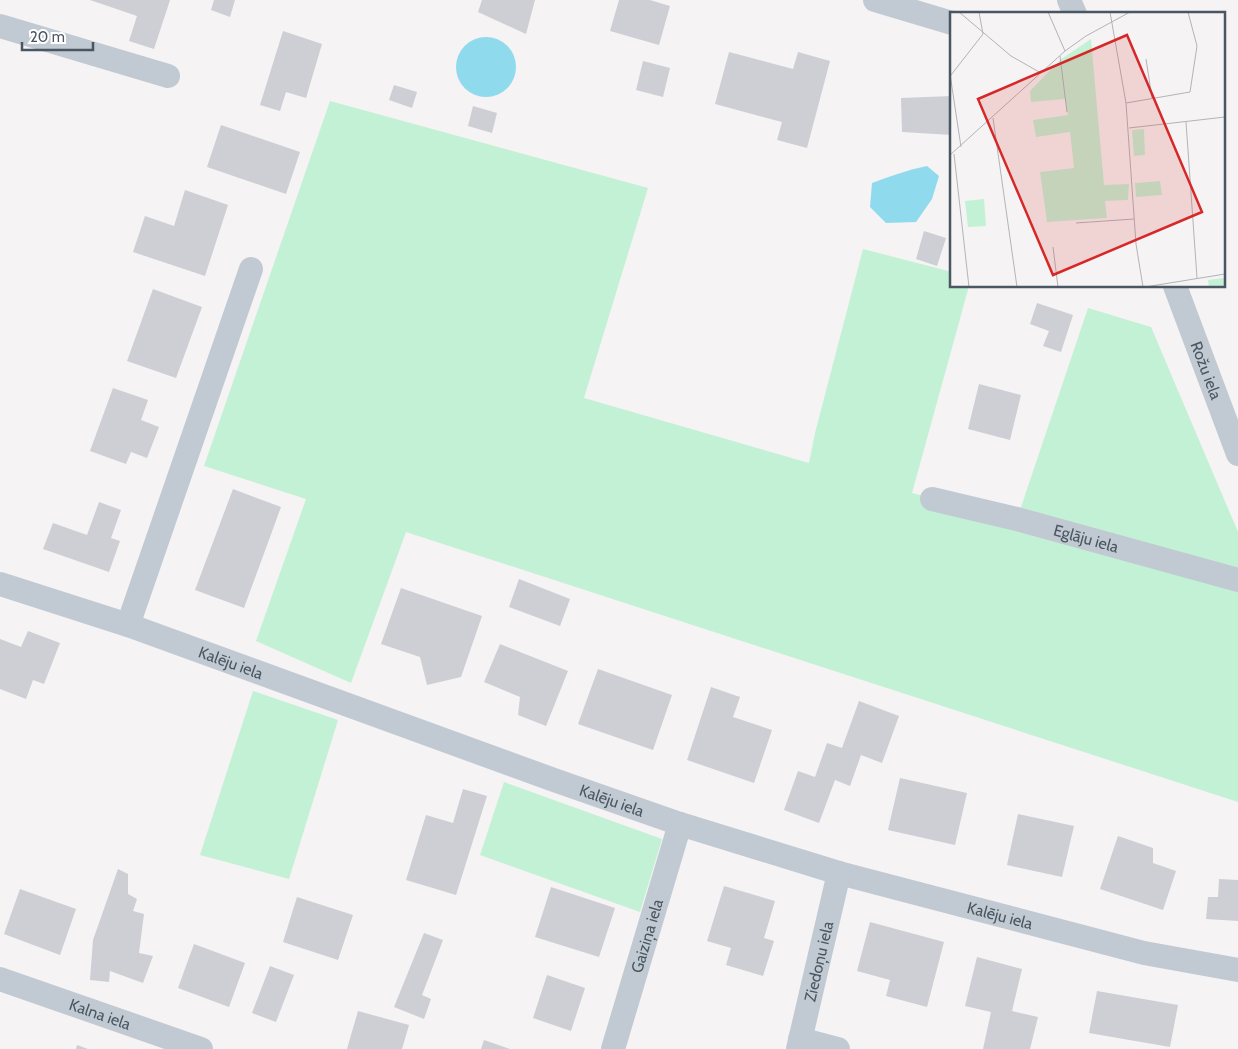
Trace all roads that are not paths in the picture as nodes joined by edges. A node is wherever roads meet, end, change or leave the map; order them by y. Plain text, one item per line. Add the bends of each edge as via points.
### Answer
1 (875, 0) edge
2 (1069, 0) edge
3 (1074, 12) edge
4 (950, 21) edge
5 (0, 26) edge
6 (168, 76) dead end
7 (251, 269) dead end
8 (1176, 288) edge
9 (1236, 443) edge
10 (932, 499) dead end
11 (1238, 580) edge
12 (0, 584) edge
13 (128, 625) junction
14 (680, 824) junction
15 (839, 873) junction
16 (1238, 970) edge
17 (0, 979) edge
18 (799, 1044) edge
19 (201, 1049) edge
20 (613, 1049) edge
21 (838, 1049) edge

1 - 4 street
2 - 3 street
5 - 6 street
7 - 13 street
8 - 9 street, Rožu iela
10 - 11 street, Eglāju iela
12 - 13 street, Kalēju iela
13 - 14 street, Kalēju iela
14 - 15 street, Kalēju iela
14 - 20 street, Gaiziņa iela
15 - 16 street, Kalēju iela via 1144,953
15 - 18 street, Ziedoņu iela
17 - 19 street, Kalna iela
18 - 21 street

